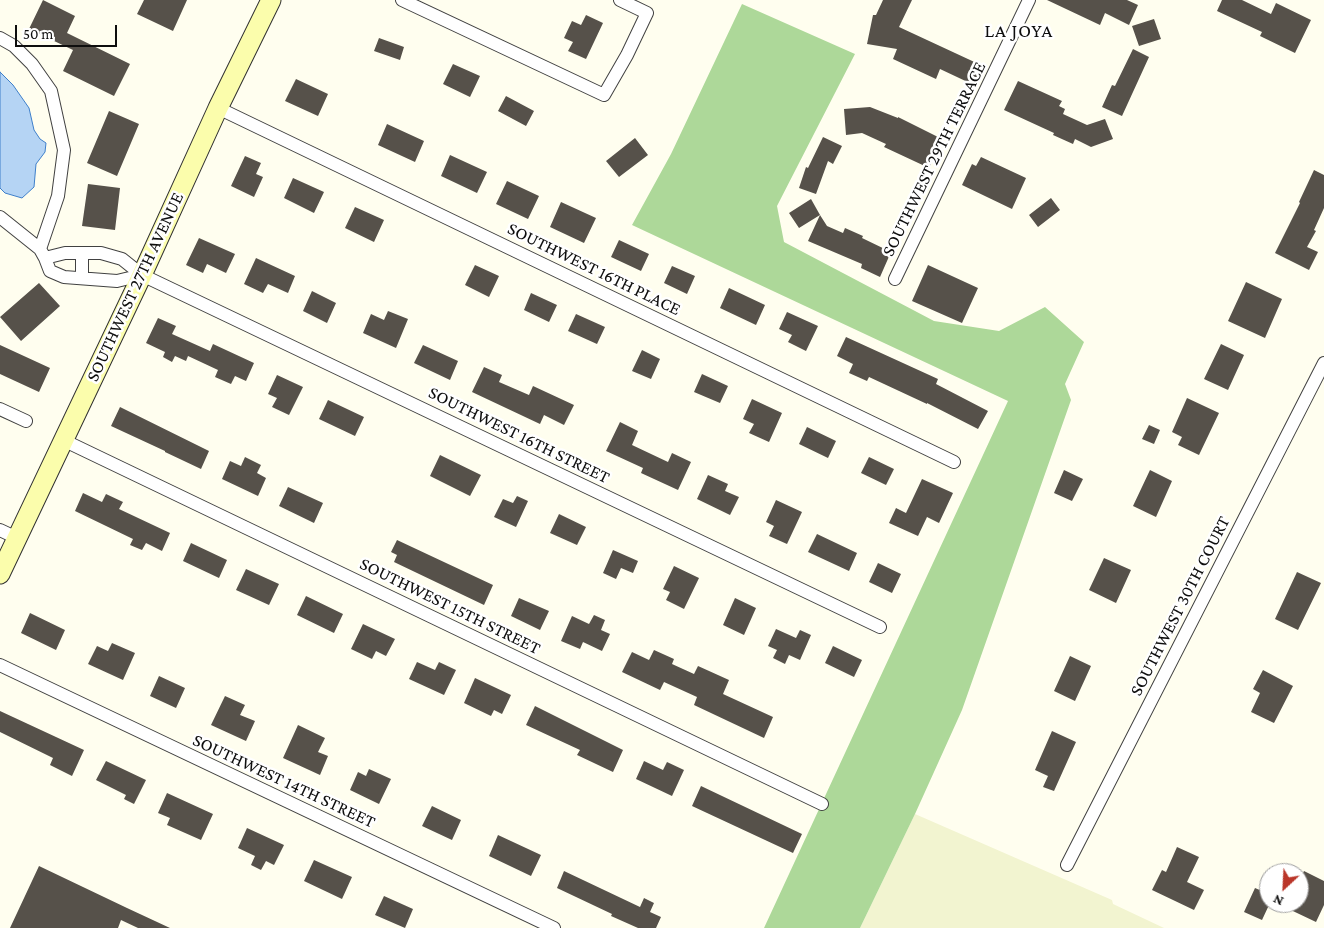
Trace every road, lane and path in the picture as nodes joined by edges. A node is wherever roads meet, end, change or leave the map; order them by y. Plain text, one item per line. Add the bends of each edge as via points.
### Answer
1 (271, 0) edge
2 (402, 0) edge
3 (620, 0) edge
4 (1029, 0) edge
5 (0, 38) edge
6 (218, 108) junction
7 (0, 217) edge
8 (82, 253) junction
9 (42, 254) junction
10 (142, 275) junction
11 (82, 278) junction
12 (895, 279) dead end
13 (1324, 363) edge
14 (1320, 380) edge
15 (0, 409) edge
16 (26, 421) dead end
17 (63, 440) junction
18 (954, 462) dead end
19 (0, 530) edge
20 (17, 538) junction
21 (2, 562) edge
22 (880, 627) dead end
23 (0, 665) edge
24 (822, 804) dead end
25 (1067, 865) dead end
26 (554, 928) edge

1 - 6 main road, SOUTHWEST 27TH AVENUE
2 - 3 street via 604,95 647,13
4 - 12 street, SOUTHWEST 29TH TERRACE
5 - 9 street via 14,46 32,64 51,91 64,150 58,196
6 - 10 main road, SOUTHWEST 27TH AVENUE
6 - 18 street, SOUTHWEST 16TH PLACE
7 - 9 street
8 - 9 street, SOUTHWEST 16TH STREET
8 - 10 street, SOUTHWEST 16TH STREET via 101,253 122,259
8 - 11 street
9 - 11 street via 50,271
10 - 11 street via 117,281
10 - 17 main road, SOUTHWEST 27TH AVENUE
10 - 22 street, SOUTHWEST 16TH STREET
13 - 14 street, SOUTHWEST 30TH COURT
14 - 25 street, SOUTHWEST 30TH COURT
15 - 16 street
17 - 20 main road, SOUTHWEST 27TH AVENUE
17 - 24 street, SOUTHWEST 15TH STREET
19 - 20 street
20 - 21 main road, SOUTHWEST 27TH AVENUE
23 - 26 street, SOUTHWEST 14TH STREET

